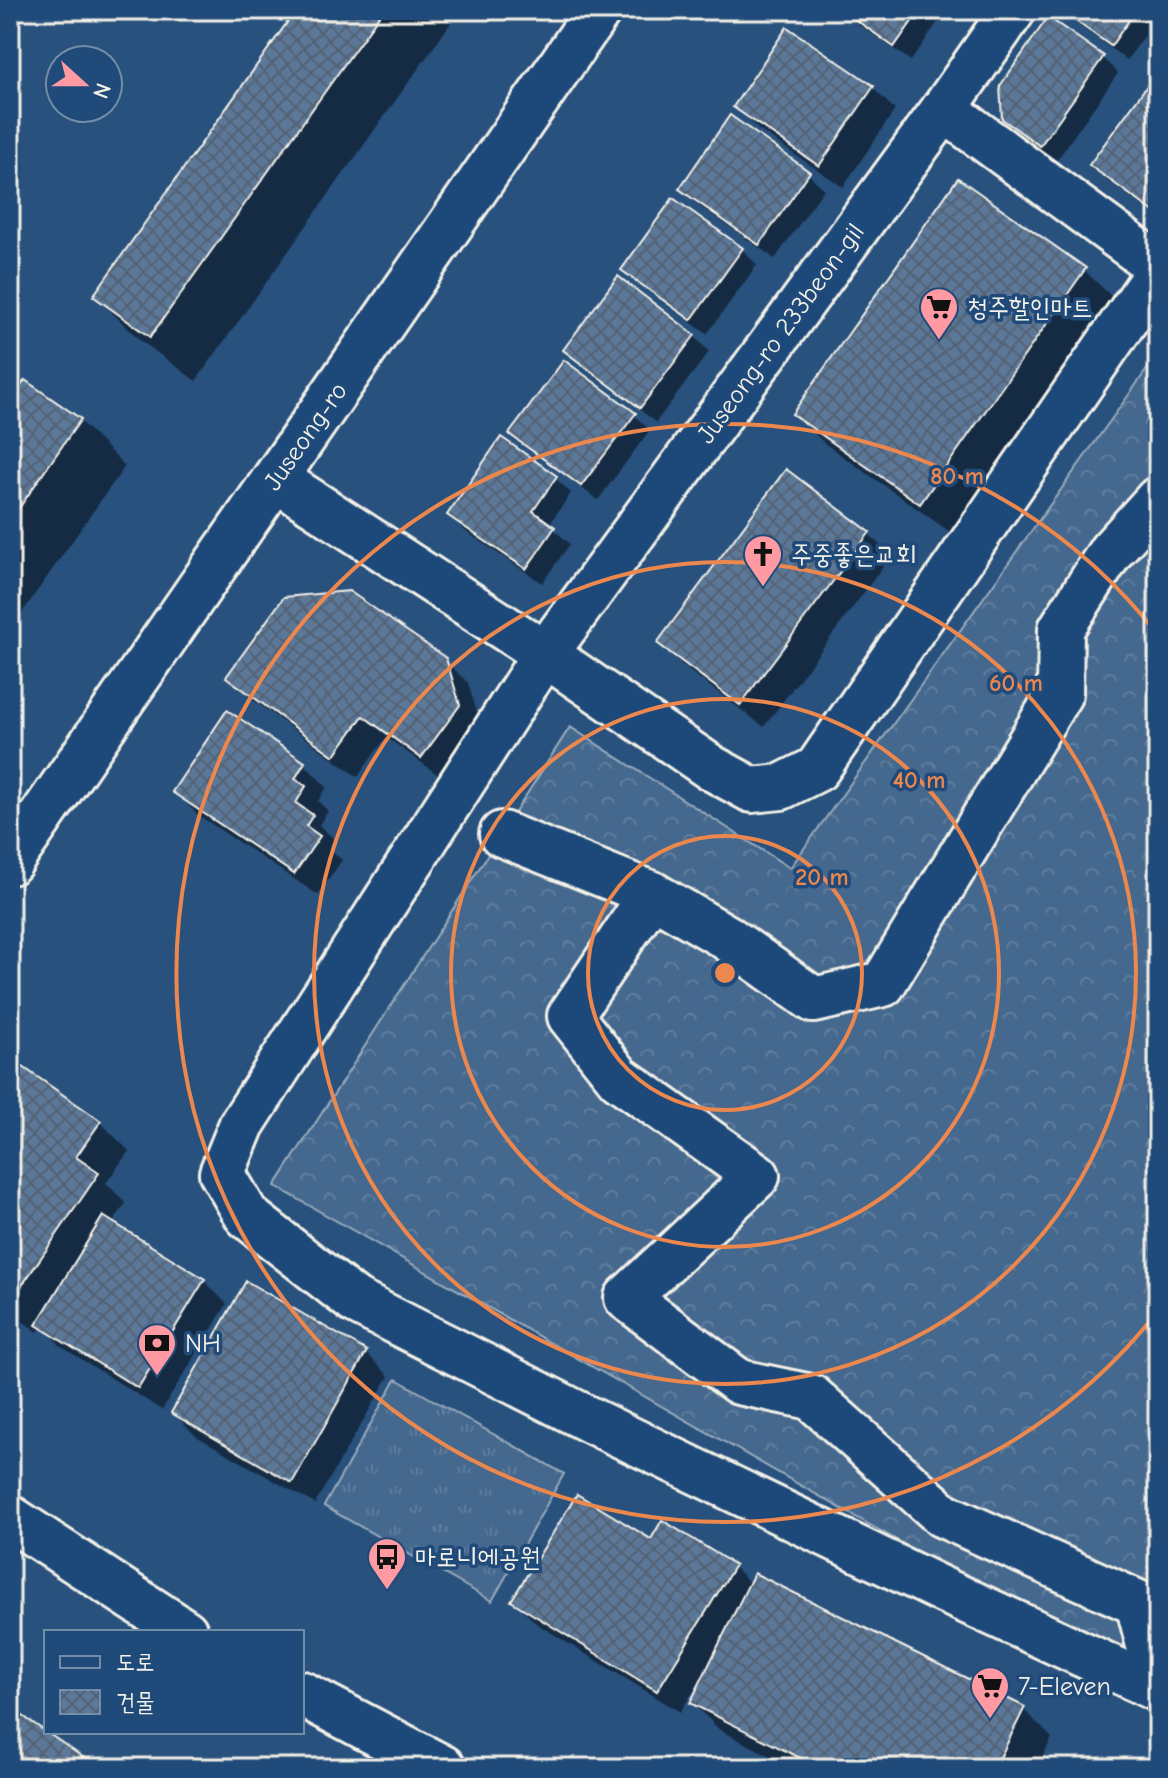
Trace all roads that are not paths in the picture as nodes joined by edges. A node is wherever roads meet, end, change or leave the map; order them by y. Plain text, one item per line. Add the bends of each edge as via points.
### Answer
1 (599, 10) edge
2 (1013, 10) edge
3 (944, 109) junction
4 (1158, 269) edge
5 (276, 479) junction
6 (1158, 499) edge
7 (545, 654) junction
8 (502, 834) dead end
9 (10, 862) edge
10 (652, 894) junction
11 (10, 1518) edge
12 (182, 1630) edge
13 (1158, 1680) edge
14 (1158, 1689) edge
15 (304, 1695) edge
16 (443, 1768) edge

1 - 5 street, Juseong-ro
2 - 3 street, Juseong-ro 233beon-gil
3 - 4 street
3 - 7 street, Juseong-ro 233beon-gil
4 - 7 street via 817,769 781,787 752,790
5 - 7 street
5 - 9 street, Juseong-ro
6 - 10 street via 1111,551 1061,629 1060,693 883,984 814,1000 726,937
7 - 14 street, Juseong-ro 233beon-gil via 242,1124 222,1173 247,1216 355,1301 596,1423
8 - 10 street
10 - 13 street via 570,1016 619,1078 757,1176 627,1298 739,1382 811,1397 943,1515 1138,1603
11 - 12 street
15 - 16 street

